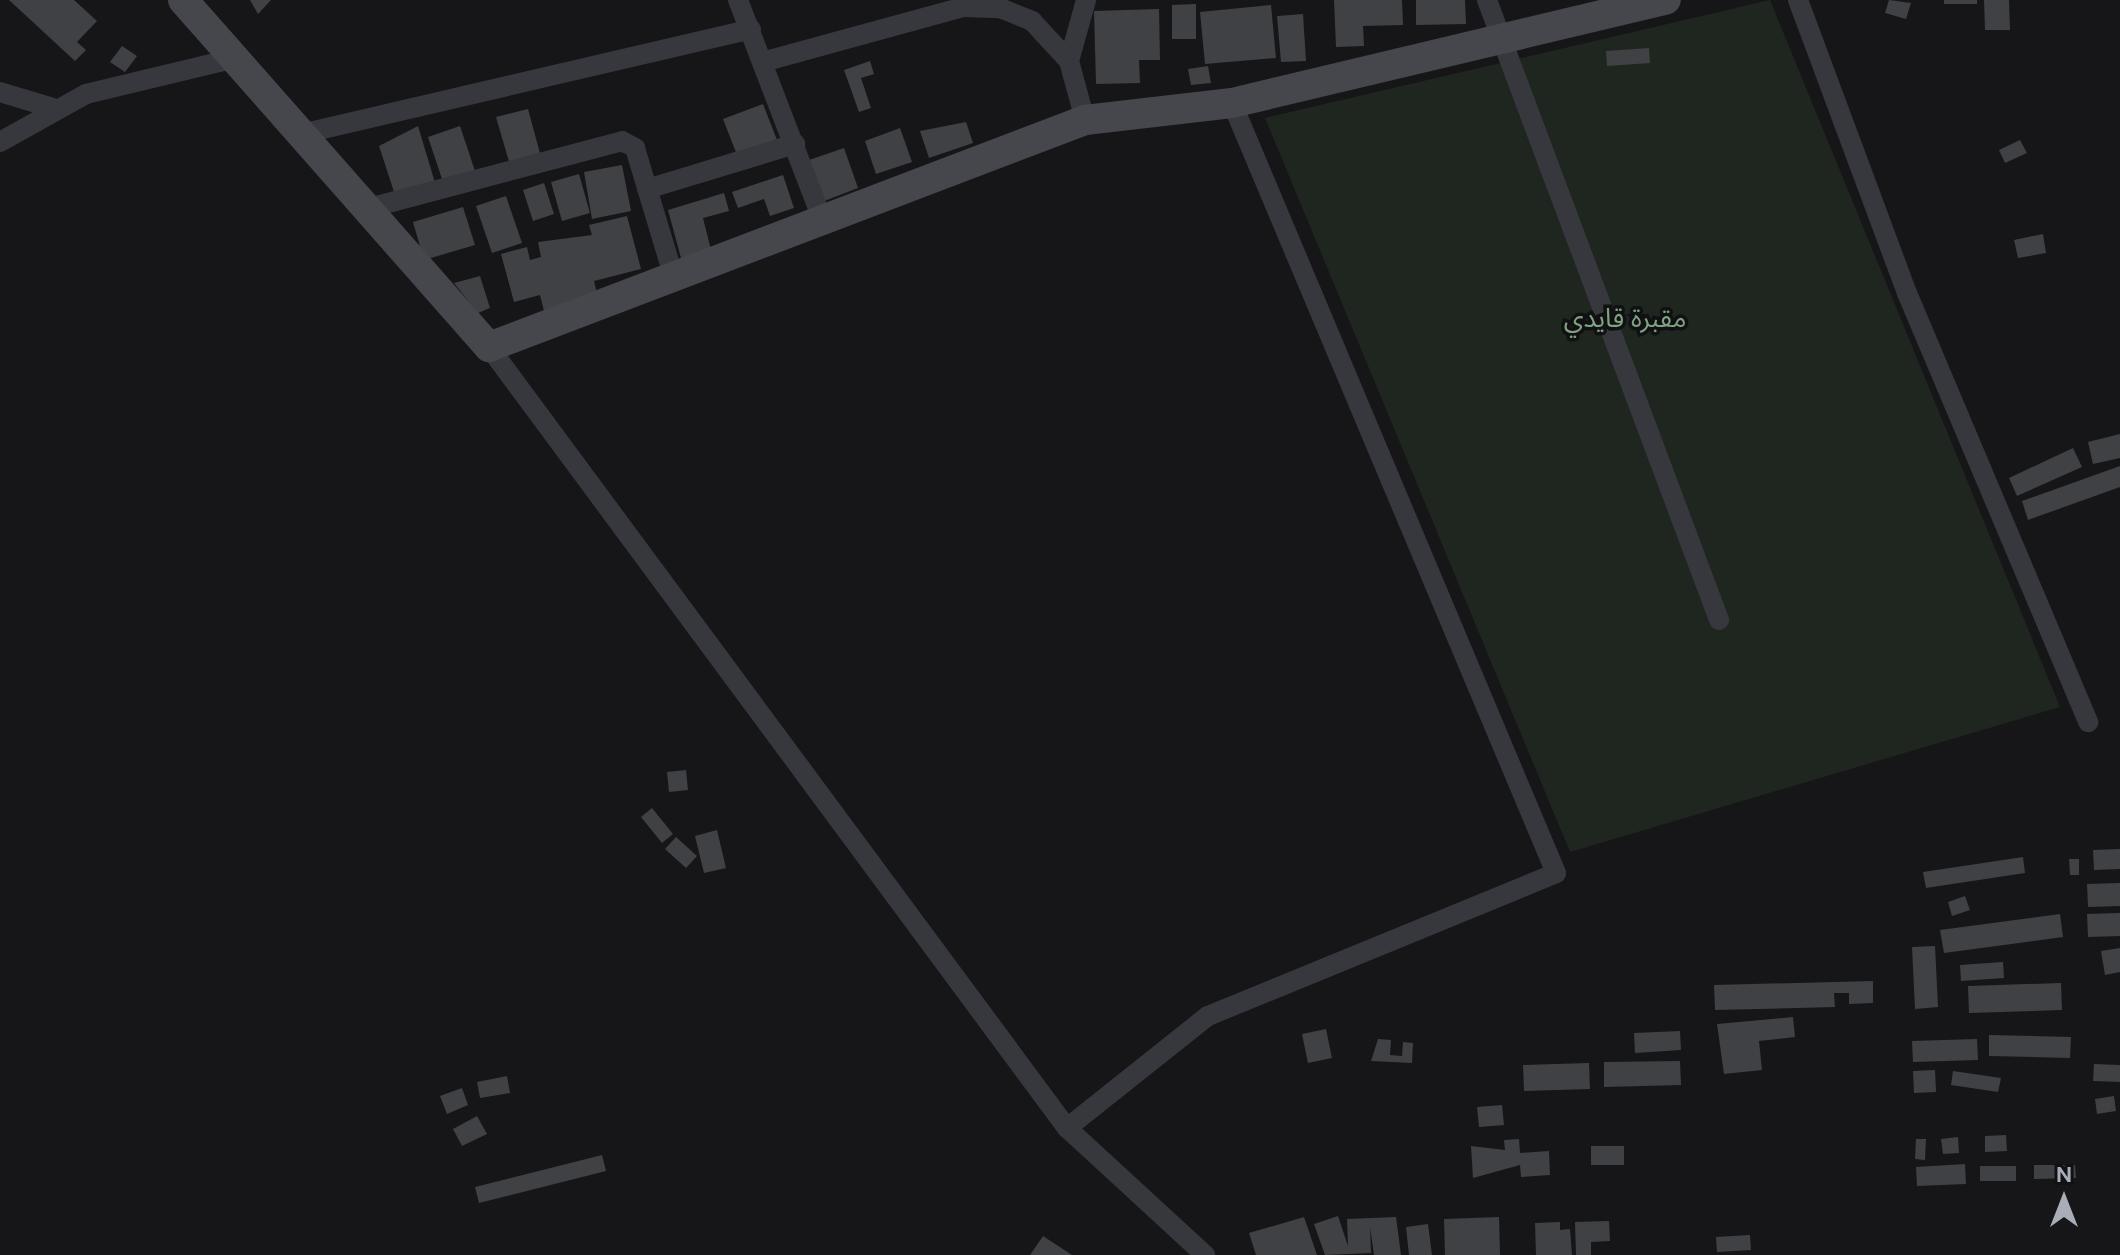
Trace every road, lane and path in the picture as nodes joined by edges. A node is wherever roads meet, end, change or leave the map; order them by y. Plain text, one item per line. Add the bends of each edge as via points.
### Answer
1 (183, 0) edge
2 (738, 0) edge
3 (1086, 0) edge
4 (1487, 0) edge
5 (1666, 0) edge
6 (1798, 0) edge
7 (1620, 4) edge
8 (751, 29) junction
9 (1499, 43) junction
10 (236, 58) junction
11 (766, 61) junction
12 (1069, 61) junction
13 (0, 92) edge
14 (1232, 103) junction
15 (53, 108) junction
16 (1085, 120) junction
17 (301, 134) junction
18 (0, 142) edge
19 (795, 144) junction
20 (647, 189) junction
21 (369, 208) junction
22 (823, 221) junction
23 (674, 278) junction
24 (489, 347) junction
25 (1719, 620) dead end
26 (2088, 722) dead end
27 (1067, 1128) junction
28 (1205, 1255) edge

1 - 10 street
2 - 8 street
3 - 12 street
4 - 9 street
5 - 7 street
6 - 26 street via 1907,293
7 - 9 street
8 - 11 street
8 - 17 street
9 - 14 street
9 - 25 street
10 - 15 street
10 - 17 street
11 - 12 street via 963,7 1000,8 1032,21
11 - 19 street
12 - 16 street
13 - 15 street
14 - 16 street
14 - 27 street via 1556,873 1208,1016
15 - 18 street
16 - 22 street
17 - 21 street
19 - 20 street
19 - 22 street
20 - 21 street via 635,148 622,141
20 - 23 street
21 - 24 street
22 - 23 street
23 - 24 street
24 - 27 street
27 - 28 street

